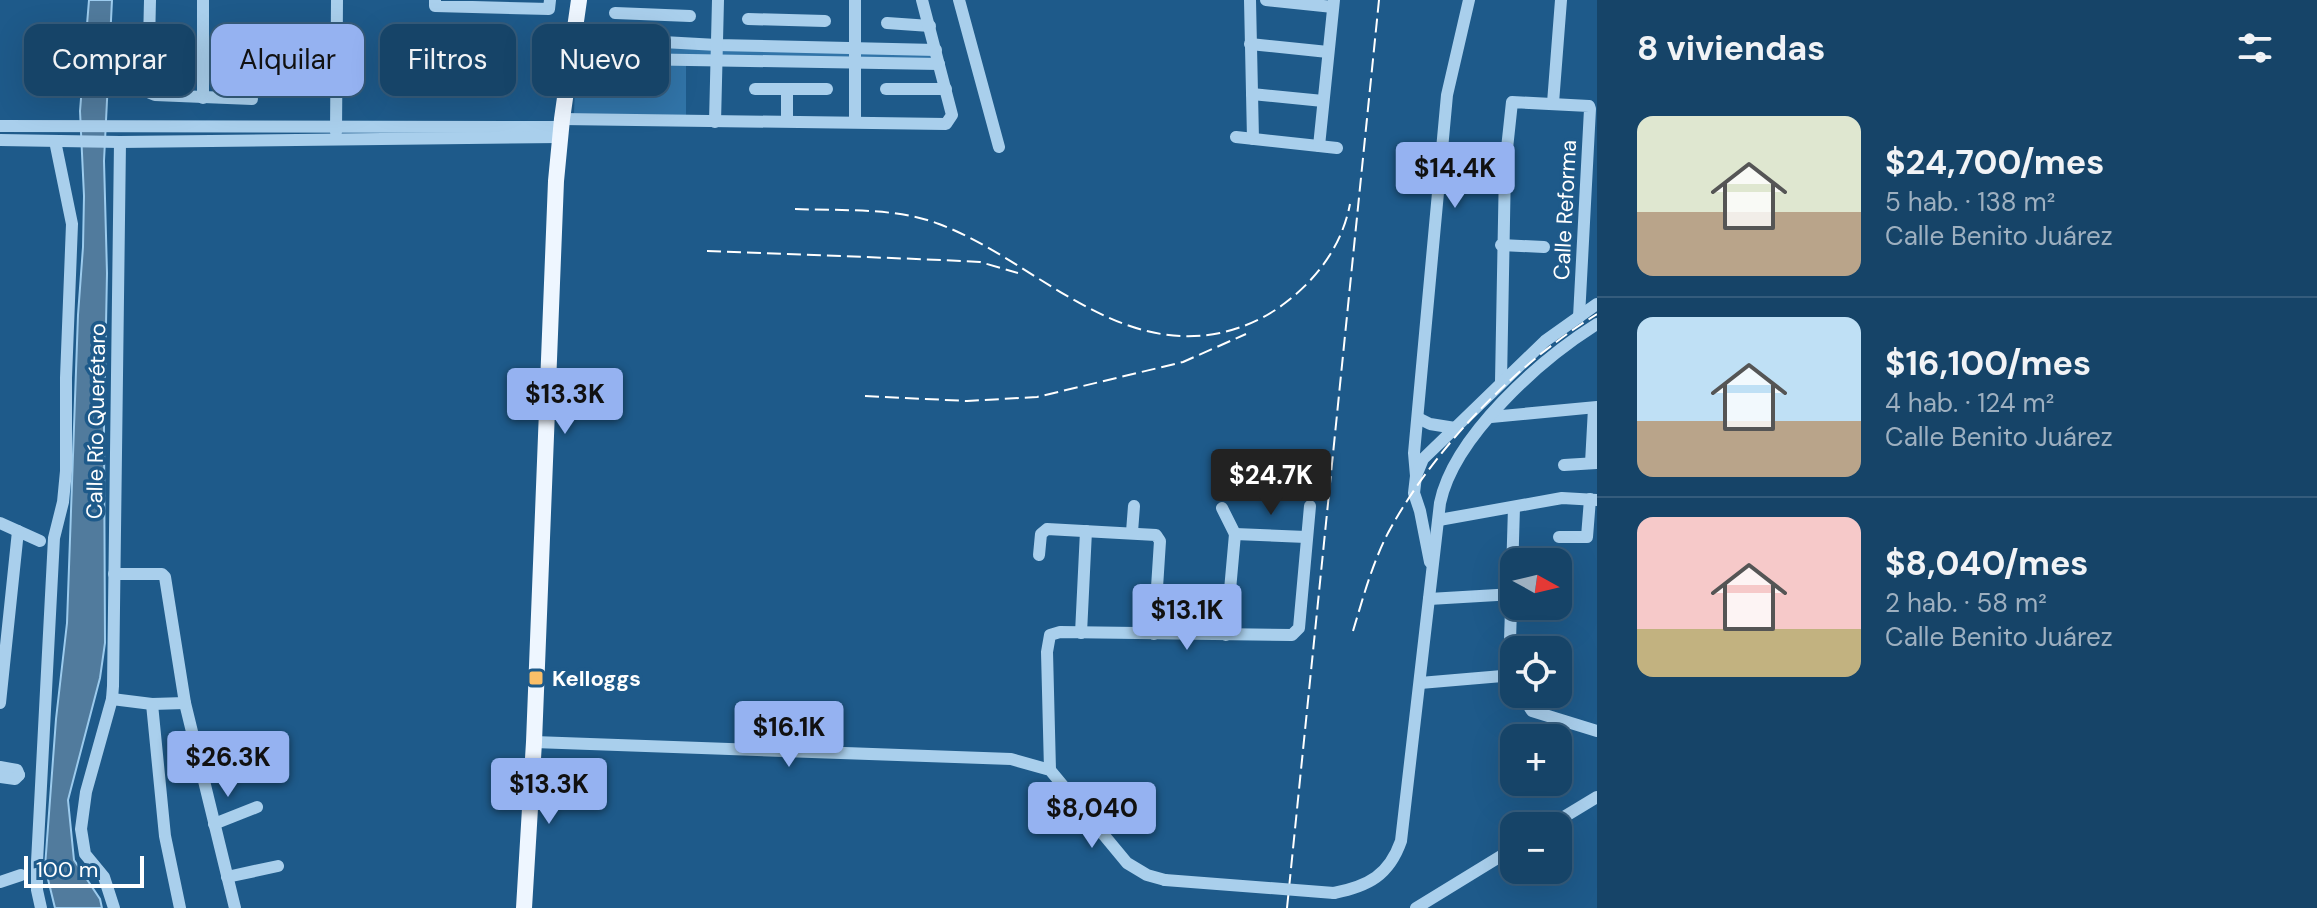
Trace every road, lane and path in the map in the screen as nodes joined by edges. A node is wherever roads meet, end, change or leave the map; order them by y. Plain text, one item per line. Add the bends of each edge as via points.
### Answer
1 (150, 0) edge
2 (203, 0) edge
3 (337, 0) edge
4 (435, 0) edge
5 (550, 0) edge
6 (579, 0) edge
7 (718, 0) edge
8 (855, 0) edge
9 (959, 0) edge
10 (1250, 0) edge
11 (1266, 0) edge
12 (1469, 0) edge
13 (1561, 0) edge
14 (923, 1) edge
15 (1333, 3) edge
16 (615, 13) dead end
17 (655, 15) junction
18 (690, 16) dead end
19 (748, 19) dead end
20 (786, 20) junction
21 (825, 21) dead end
22 (887, 23) dead end
23 (337, 24) edge
24 (575, 24) edge
25 (655, 24) edge
26 (930, 26) junction
27 (669, 42) edge
28 (1250, 44) junction
29 (717, 45) junction
30 (786, 46) junction
31 (855, 48) junction
32 (936, 50) junction
33 (1328, 52) junction
34 (669, 60) edge
35 (717, 61) junction
36 (855, 63) junction
37 (939, 64) junction
38 (755, 89) dead end
39 (787, 89) junction
40 (827, 89) dead end
41 (886, 89) dead end
42 (946, 89) junction
43 (1252, 94) junction
44 (336, 96) edge
45 (565, 96) edge
46 (203, 98) junction
47 (252, 99) dead end
48 (1323, 101) junction
49 (1553, 103) junction
50 (787, 121) junction
51 (715, 122) junction
52 (855, 122) junction
53 (0, 126) edge
54 (561, 128) junction
55 (336, 133) junction
56 (1236, 137) dead end
57 (1253, 139) junction
58 (0, 140) edge
59 (55, 141) junction
60 (114, 142) junction
61 (1319, 146) junction
62 (999, 147) dead end
63 (1337, 148) dead end
64 (1475, 165) dead end
65 (1505, 167) junction
66 (1501, 245) junction
67 (1544, 247) dead end
68 (1597, 304) edge
69 (1579, 317) junction
70 (1597, 324) edge
71 (1501, 382) junction
72 (1595, 408) edge
73 (1491, 417) junction
74 (1418, 418) junction
75 (1455, 428) junction
76 (1594, 463) edge
77 (1564, 465) dead end
78 (1416, 476) junction
79 (1594, 499) edge
80 (1134, 506) dead end
81 (1310, 506) dead end
82 (1514, 507) junction
83 (1222, 508) dead end
84 (1439, 520) junction
85 (0, 523) edge
86 (18, 531) junction
87 (1086, 531) junction
88 (1132, 532) junction
89 (1235, 534) junction
90 (1306, 537) junction
91 (1559, 537) dead end
92 (40, 541) dead end
93 (1514, 548) edge
94 (1039, 555) dead end
95 (1432, 573) junction
96 (114, 574) junction
97 (1500, 595) edge
98 (1429, 599) junction
99 (1081, 633) junction
100 (1154, 634) junction
101 (1226, 635) junction
102 (1500, 676) edge
103 (1420, 683) junction
104 (112, 699) junction
105 (0, 703) edge
106 (185, 703) junction
107 (152, 704) junction
108 (1530, 708) edge
109 (1597, 731) edge
110 (534, 742) junction
111 (0, 767) edge
112 (1050, 770) junction
113 (0, 777) edge
114 (1597, 797) edge
115 (257, 807) dead end
116 (1572, 812) edge
117 (214, 824) junction
118 (1500, 857) edge
119 (278, 866) dead end
120 (21, 875) dead end
121 (227, 877) junction
122 (0, 882) edge
123 (41, 908) edge
124 (114, 908) edge
125 (180, 908) edge
126 (235, 908) edge
127 (524, 908) edge
128 (1416, 908) edge

1 - 46 street via 150,93
2 - 46 street
3 - 23 street
4 - 5 street via 435,6 549,9
6 - 24 main road
7 - 29 street
8 - 31 street
9 - 62 street
10 - 28 street
11 - 15 street
12 - 74 street via 1447,95
13 - 49 street
14 - 26 street
15 - 33 street
16 - 17 street
17 - 18 street
17 - 25 street
19 - 20 street
20 - 21 street
20 - 30 street
22 - 26 street
26 - 32 street
27 - 29 street
28 - 33 street
28 - 43 street
29 - 30 street
29 - 35 street
30 - 31 street
31 - 32 street
31 - 36 street
32 - 37 street
33 - 48 street
34 - 35 street
35 - 36 street
35 - 51 street
36 - 37 street
36 - 52 street
37 - 42 street
38 - 39 street
39 - 40 street
39 - 50 street
41 - 42 street
42 - 52 street via 952,118 946,124
43 - 48 street
43 - 57 street
44 - 55 street
45 - 54 main road
46 - 47 street
48 - 61 street
49 - 65 street via 1512,102
49 - 69 street, Calle Reforma via 1589,106
50 - 51 street
50 - 52 street
51 - 54 street
53 - 55 street
54 - 55 street
54 - 110 main road
55 - 60 street
56 - 57 street
57 - 61 street
58 - 59 street
59 - 60 street
59 - 123 street via 72,224 66,471 54,538 37,862
60 - 96 street, Calle Río Querétaro
61 - 63 street
64 - 65 street
65 - 66 street
66 - 67 street
66 - 71 street
68 - 69 street
69 - 71 street
70 - 73 street via 1550,356
71 - 75 street
72 - 73 street
72 - 76 street
73 - 84 street via 1453,465
74 - 75 street
74 - 78 street
75 - 78 street via 1423,459
76 - 77 street
78 - 95 street via 1414,493
79 - 82 street via 1562,498
79 - 91 street via 1587,537
80 - 88 street
81 - 90 street
82 - 84 street
82 - 93 street
83 - 89 street
84 - 95 street
85 - 86 street
86 - 92 street
86 - 105 street
87 - 88 street
87 - 94 street via 1047,529 1041,534
87 - 99 street
88 - 100 street via 1156,535 1160,541
89 - 90 street
89 - 101 street
90 - 101 street via 1296,632
95 - 98 street
96 - 104 street, Calle Río Querétaro
96 - 106 street via 165,577
97 - 98 street
98 - 103 street
99 - 100 street
99 - 112 street via 1050,635
100 - 101 street
102 - 103 street
103 - 112 street, bridge via 1405,822 1395,859 1367,884 1334,893 1147,875 1127,863
104 - 107 street
104 - 124 street, Calle Río Querétaro via 81,829 85,854 104,877
106 - 107 street
106 - 117 street
107 - 125 street via 165,836
108 - 109 street
110 - 112 street via 1011,759
110 - 127 main road
111 - 113 street via 19,775
114 - 116 street
115 - 117 street
117 - 121 street
118 - 128 street
119 - 121 street
120 - 122 street
121 - 126 street

